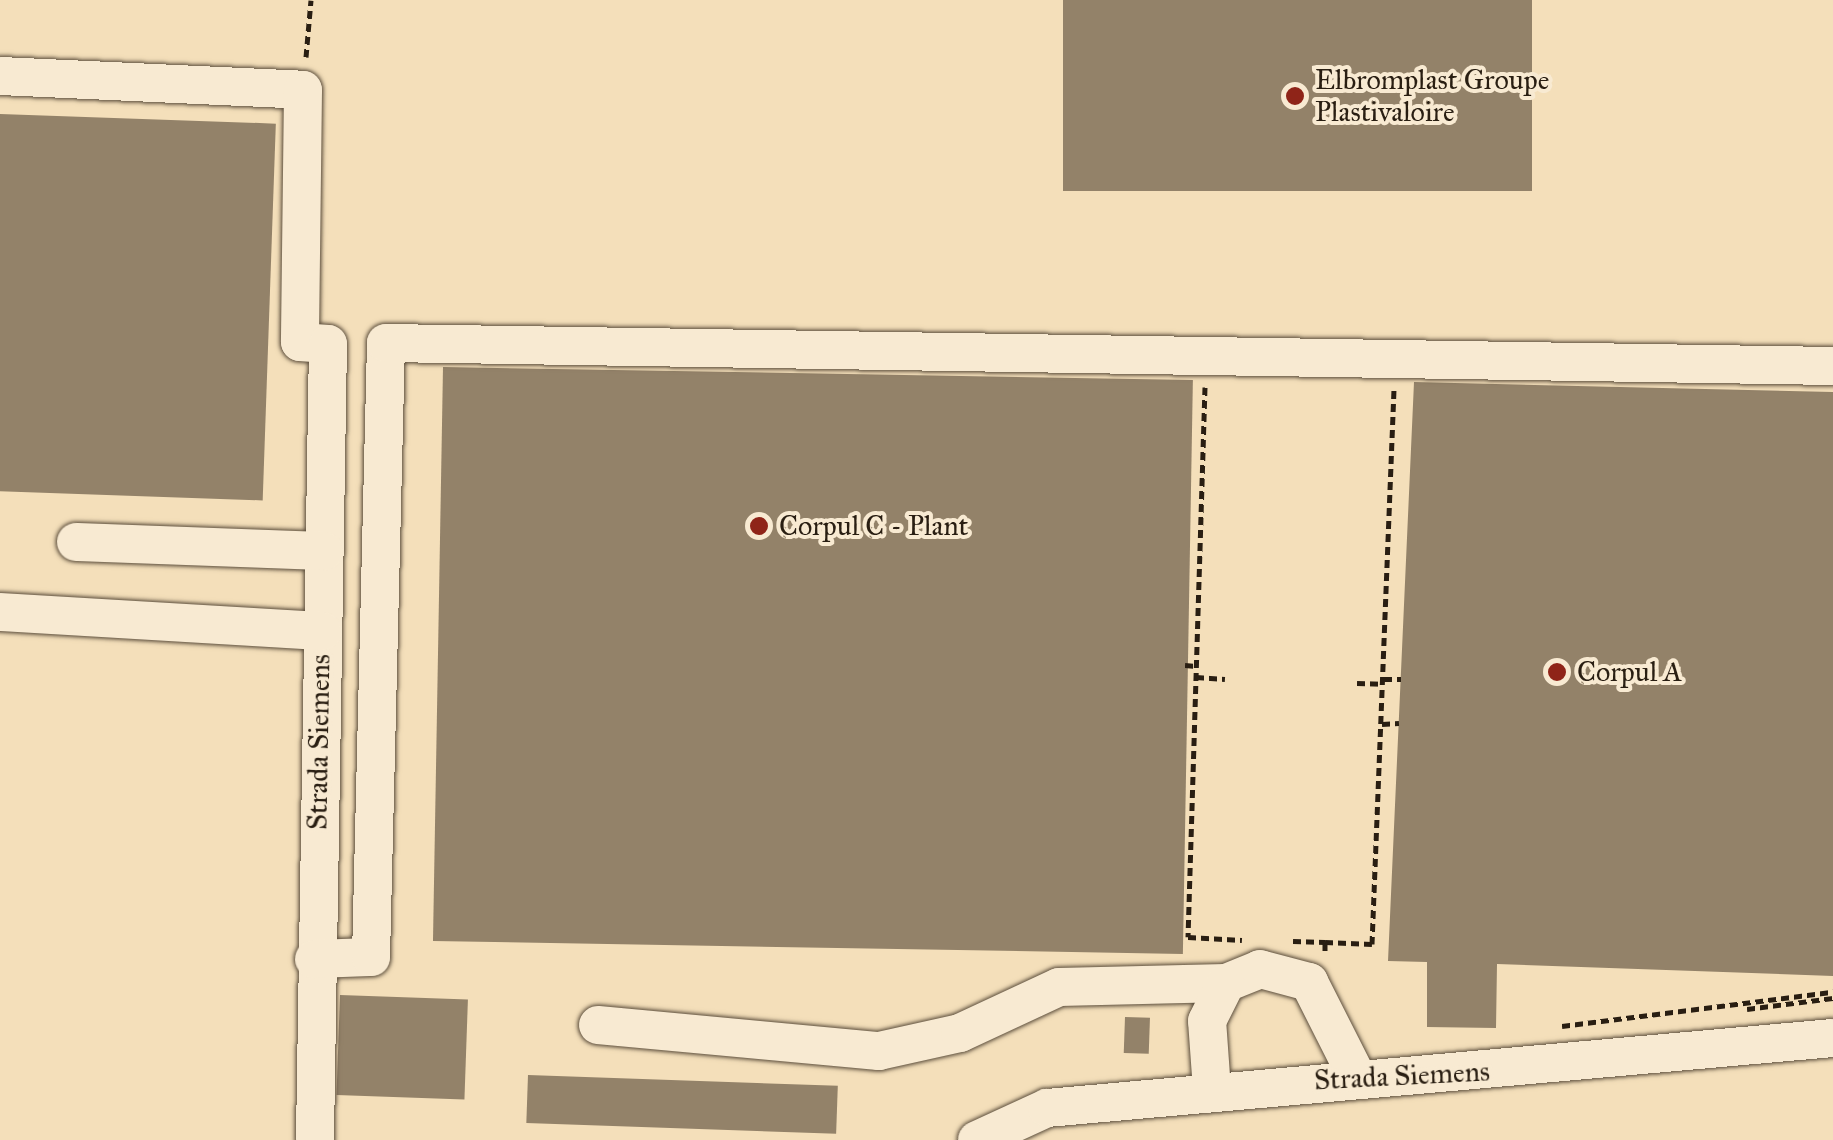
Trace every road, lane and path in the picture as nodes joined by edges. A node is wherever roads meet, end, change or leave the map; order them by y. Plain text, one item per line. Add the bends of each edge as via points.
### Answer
1 (310, 0) edge
2 (0, 76) edge
3 (304, 90) junction
4 (1833, 366) edge
5 (1205, 374) dead end
6 (1394, 378) dead end
7 (76, 542) dead end
8 (324, 551) junction
9 (0, 612) edge
10 (322, 631) junction
11 (1186, 666) dead end
12 (1196, 666) junction
13 (1196, 678) junction
14 (1225, 679) dead end
15 (1401, 680) dead end
16 (1382, 682) junction
17 (1358, 683) dead end
18 (1381, 724) junction
19 (1399, 724) dead end
20 (1237, 940) dead end
21 (1325, 942) dead end
22 (314, 959) junction
23 (1221, 991) junction
24 (1833, 992) edge
25 (598, 1025) dead end
26 (1549, 1027) dead end
27 (1833, 1038) edge
28 (1358, 1076) junction
29 (1212, 1090) junction
30 (315, 1140) edge
31 (977, 1140) edge

1 - 3 path
2 - 3 street
3 - 8 street, Strada Siemens via 300,342 328,344
4 - 22 street via 386,343 371,957
5 - 12 path
6 - 16 path
7 - 8 street
8 - 10 street, Strada Siemens
9 - 10 street
10 - 22 street, Strada Siemens
11 - 12 path
12 - 13 path
13 - 14 path
13 - 20 path via 1188,937
15 - 16 path
16 - 17 path
16 - 18 path
18 - 19 path
18 - 21 path via 1372,944
22 - 30 street, Strada Siemens
23 - 25 street via 1058,987 960,1033 879,1050
23 - 28 street via 1260,969 1310,982
23 - 29 street via 1205,1056
24 - 26 path
27 - 28 street, Strada Siemens via 1514,1084
28 - 29 street, Strada Siemens
29 - 31 street, Strada Siemens via 1048,1108

